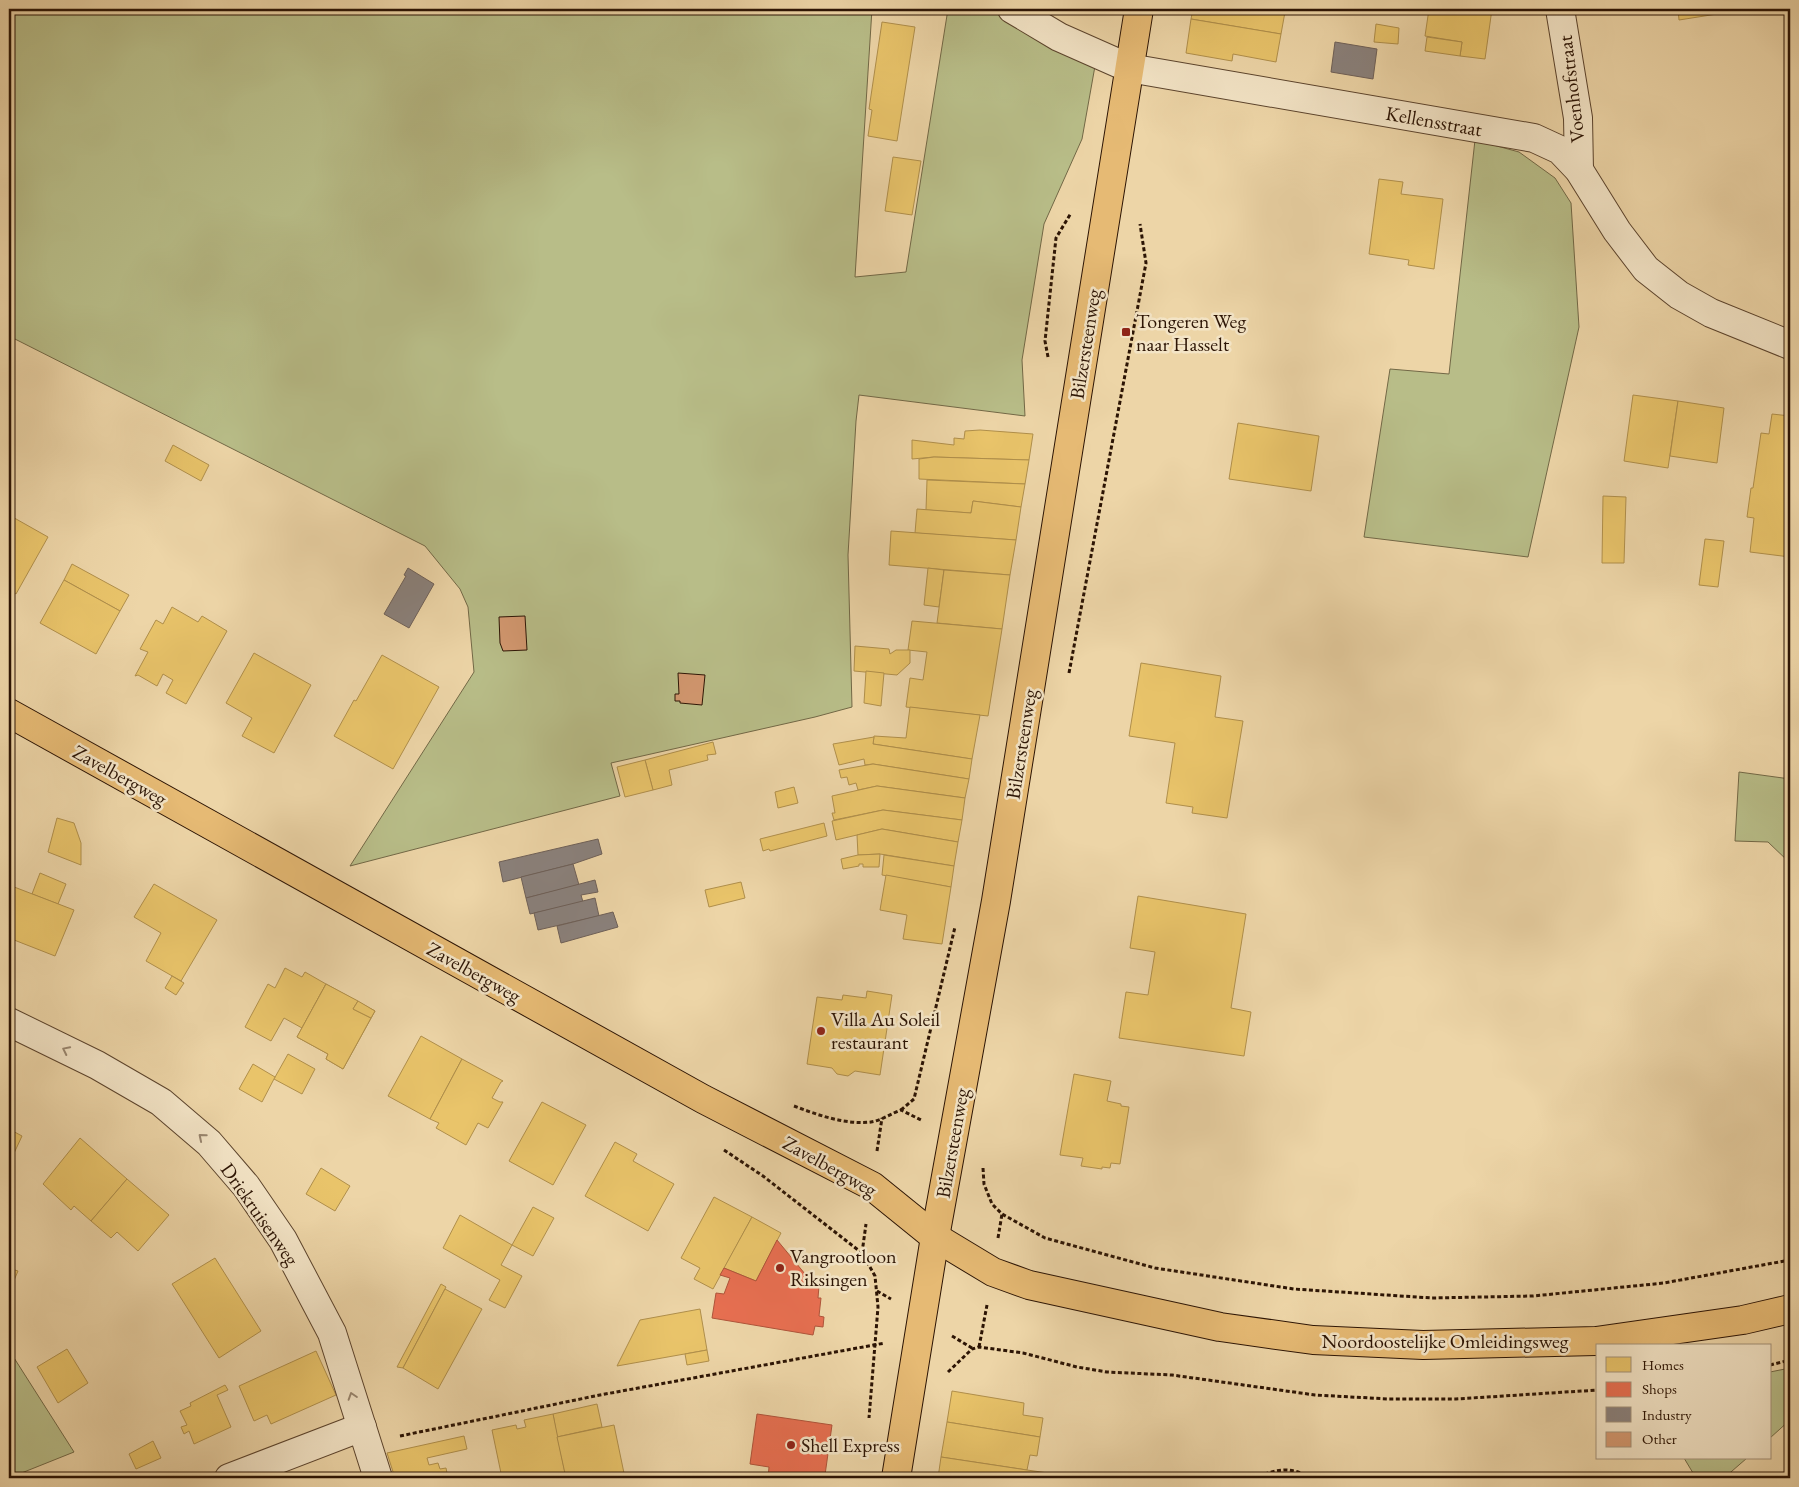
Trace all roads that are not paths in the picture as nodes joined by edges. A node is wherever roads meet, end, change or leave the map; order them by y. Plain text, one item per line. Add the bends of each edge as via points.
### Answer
1 (1012, 9) edge
2 (1139, 9) edge
3 (1560, 9) edge
4 (1129, 68) junction
5 (1579, 170) junction
6 (1790, 345) edge
7 (9, 713) edge
8 (9, 1022) edge
9 (935, 1237) junction
10 (1790, 1309) edge
11 (365, 1435) junction
12 (229, 1478) edge
13 (378, 1478) edge
14 (896, 1478) edge

1 - 4 street, Kellensstraat via 1059,37
2 - 4 main road, Bilzersteenweg
3 - 5 street, Voenhofstraat via 1578,118
4 - 5 street, Kellensstraat via 1534,138 1560,150
4 - 9 main road, Bilzersteenweg via 996,901
5 - 6 street, Kellensstraat via 1617,231 1646,269 1679,295 1711,313
7 - 9 main road, Zavelbergweg via 703,1099 872,1186
11 -> 8 street, Driekruisenweg via 332,1333 283,1240 246,1186 209,1143 161,1102 97,1065
9 - 10 main road, Noordoostelijke Omleidingsweg via 993,1272 1029,1285 1220,1327 1313,1340 1423,1345 1596,1341 1743,1320
9 - 14 main road, Bilzersteenweg
11 - 12 street
11 - 13 street, Driekruisenweg

